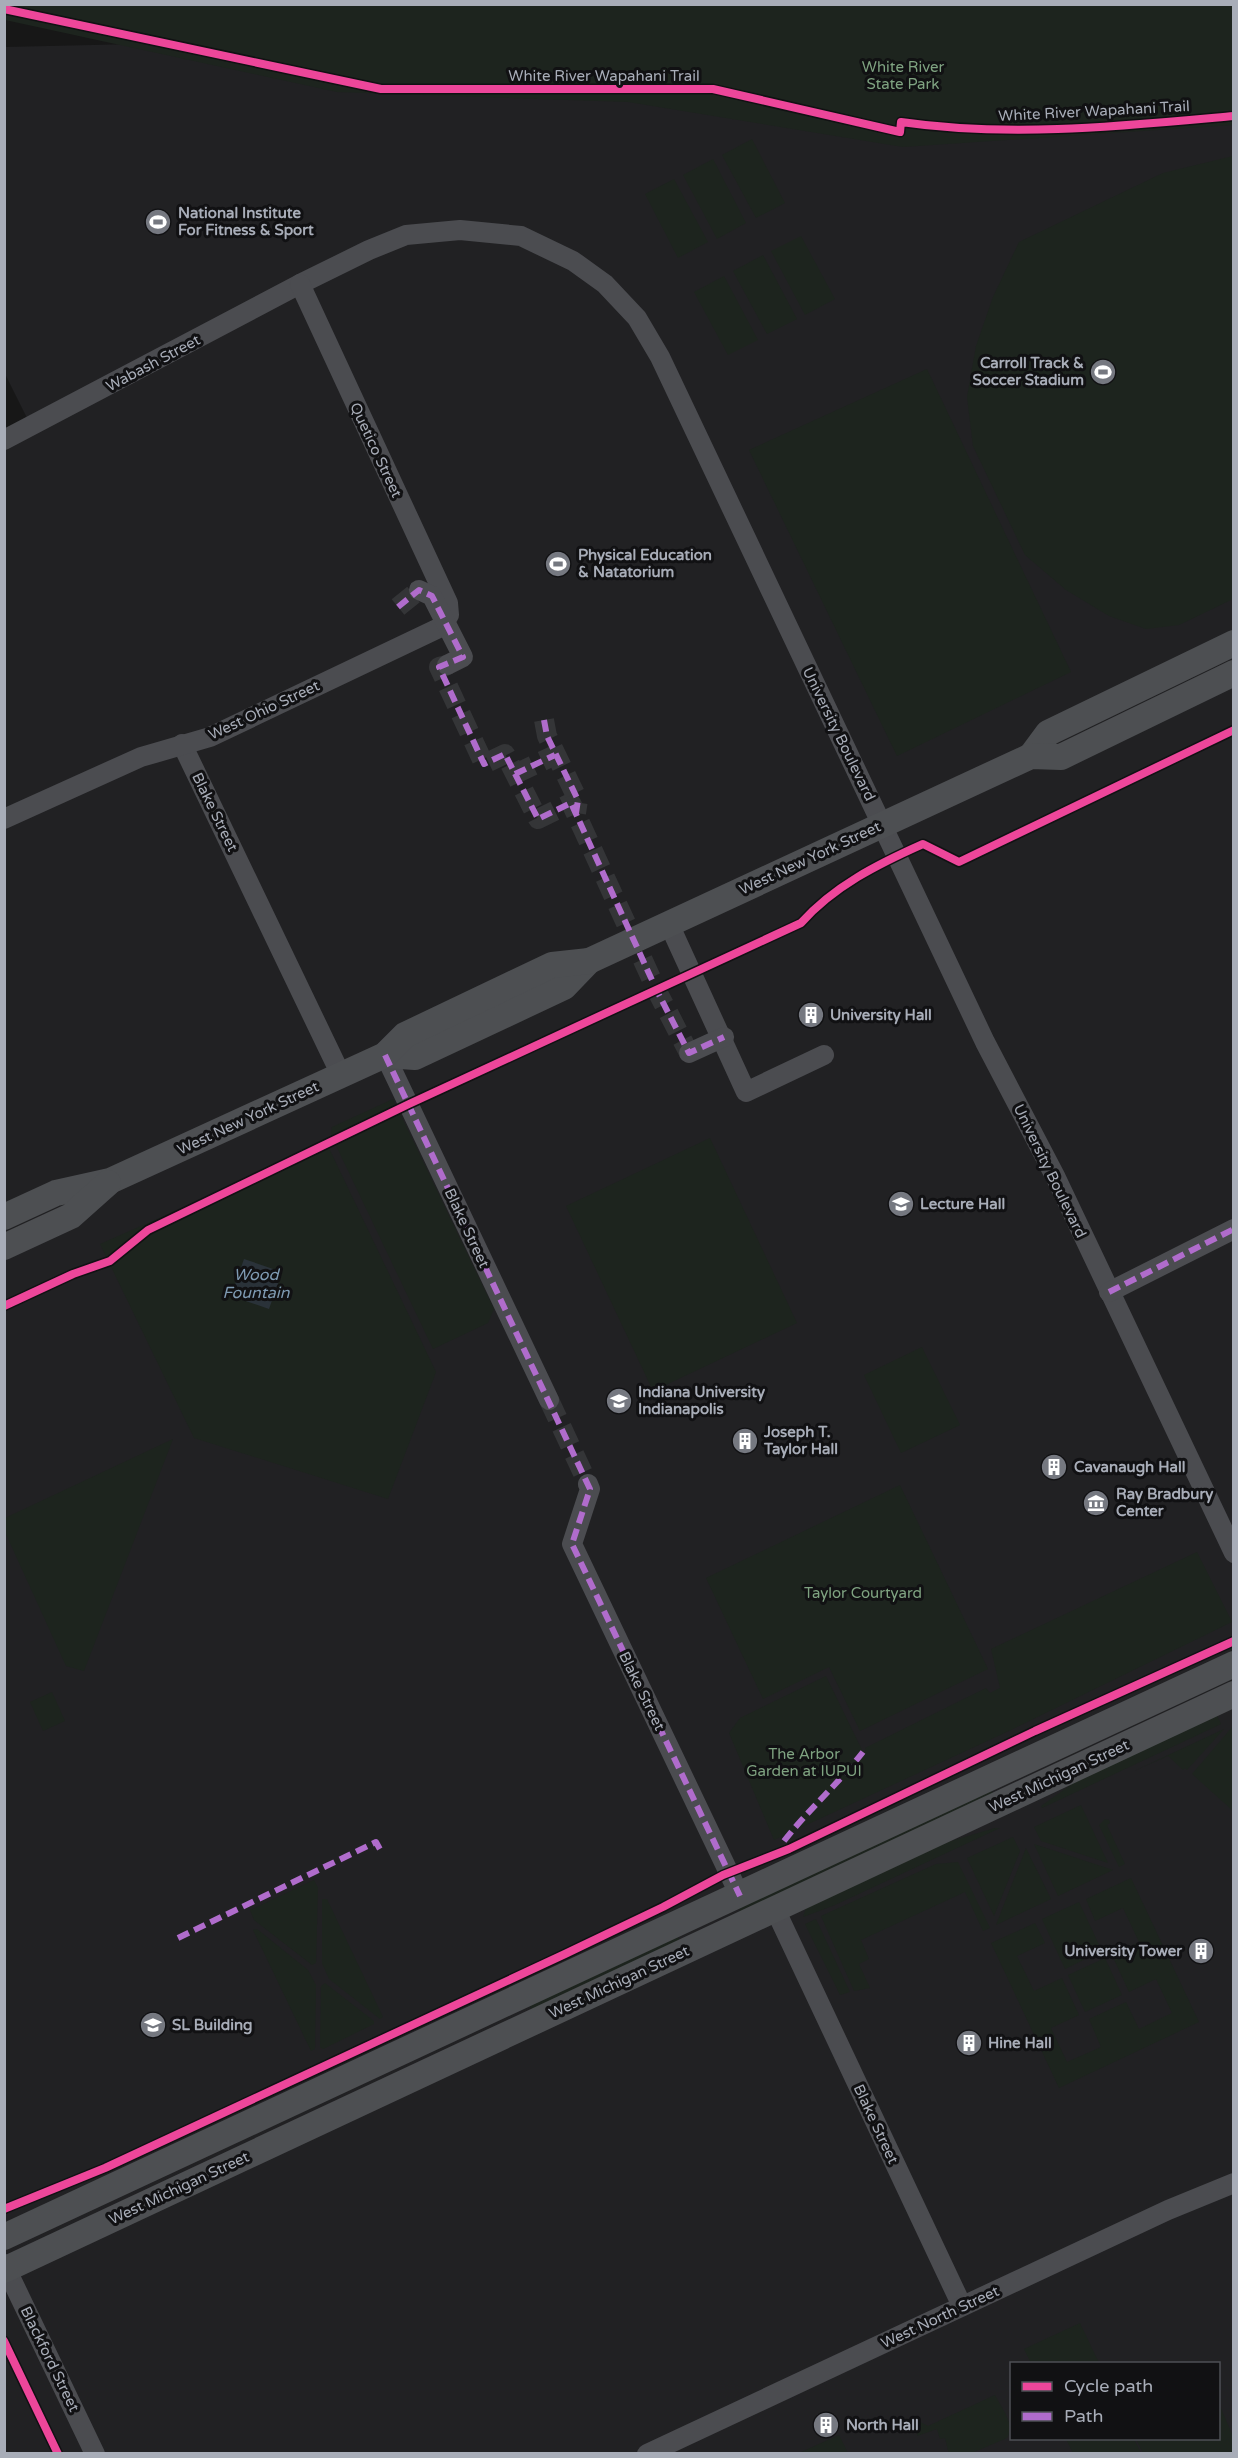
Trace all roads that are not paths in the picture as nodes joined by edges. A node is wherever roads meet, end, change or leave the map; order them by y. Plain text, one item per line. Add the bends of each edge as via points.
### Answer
1 (300, 284) junction
2 (4, 440) edge
3 (419, 590) dead end
4 (449, 615) joint
5 (1233, 643) edge
6 (447, 664) tunnel mouth
7 (1233, 673) edge
8 (182, 744) junction
9 (1031, 756) junction
10 (4, 819) edge
11 (883, 824) junction
12 (669, 924) junction
13 (724, 1037) dead end
14 (689, 1053) dead end
15 (385, 1055) junction
16 (824, 1055) dead end
17 (341, 1075) junction
18 (110, 1181) junction
19 (4, 1217) edge
20 (1233, 1229) edge
21 (4, 1247) edge
22 (1109, 1292) junction
23 (549, 1400) tunnel mouth
24 (588, 1484) tunnel mouth
25 (1233, 1553) edge
26 (1233, 1664) edge
27 (1233, 1694) edge
28 (740, 1896) junction
29 (775, 1909) junction
30 (1233, 2183) edge
31 (4, 2237) edge
32 (5, 2268) edge
33 (962, 2306) junction
34 (96, 2454) edge
35 (647, 2454) edge

1 - 2 street, Wabash Street
1 - 4 street, Quetico Street via 447,603
1 - 11 street, University Boulevard via 406,235 460,230 521,236 573,261 605,284 637,318 660,357
3 - 6 street, bridge via 432,596 463,657
4 - 8 street, West Ohio Street via 441,627 431,632 210,737
5 - 9 main road, West New York Street via 1048,733
7 - 9 main road, West New York Street via 1061,757
8 - 10 street, West Ohio Street via 141,757
8 - 17 street, Blake Street
9 - 11 main road, West New York Street
11 - 12 main road, West New York Street
11 - 22 street, University Boulevard
12 - 15 main road, West New York Street via 589,961 552,965 405,1035
12 - 16 street via 746,1092
13 - 14 street, bridge
15 - 17 main road, West New York Street
15 - 23 street, Blake Street
17 - 18 main road, West New York Street
18 - 19 main road, West New York Street via 56,1193
18 - 21 main road, West New York Street via 71,1216
20 - 22 street
22 - 25 street, University Boulevard
24 - 28 street, Blake Street via 590,1490 572,1544
26 - 28 main road, West Michigan Street
27 - 29 main road, West Michigan Street
28 - 31 main road, West Michigan Street
29 - 32 main road, West Michigan Street
29 - 33 street, Blake Street
30 - 33 street, West North Street
32 - 34 street, Blackford Street
33 - 35 street, West North Street

